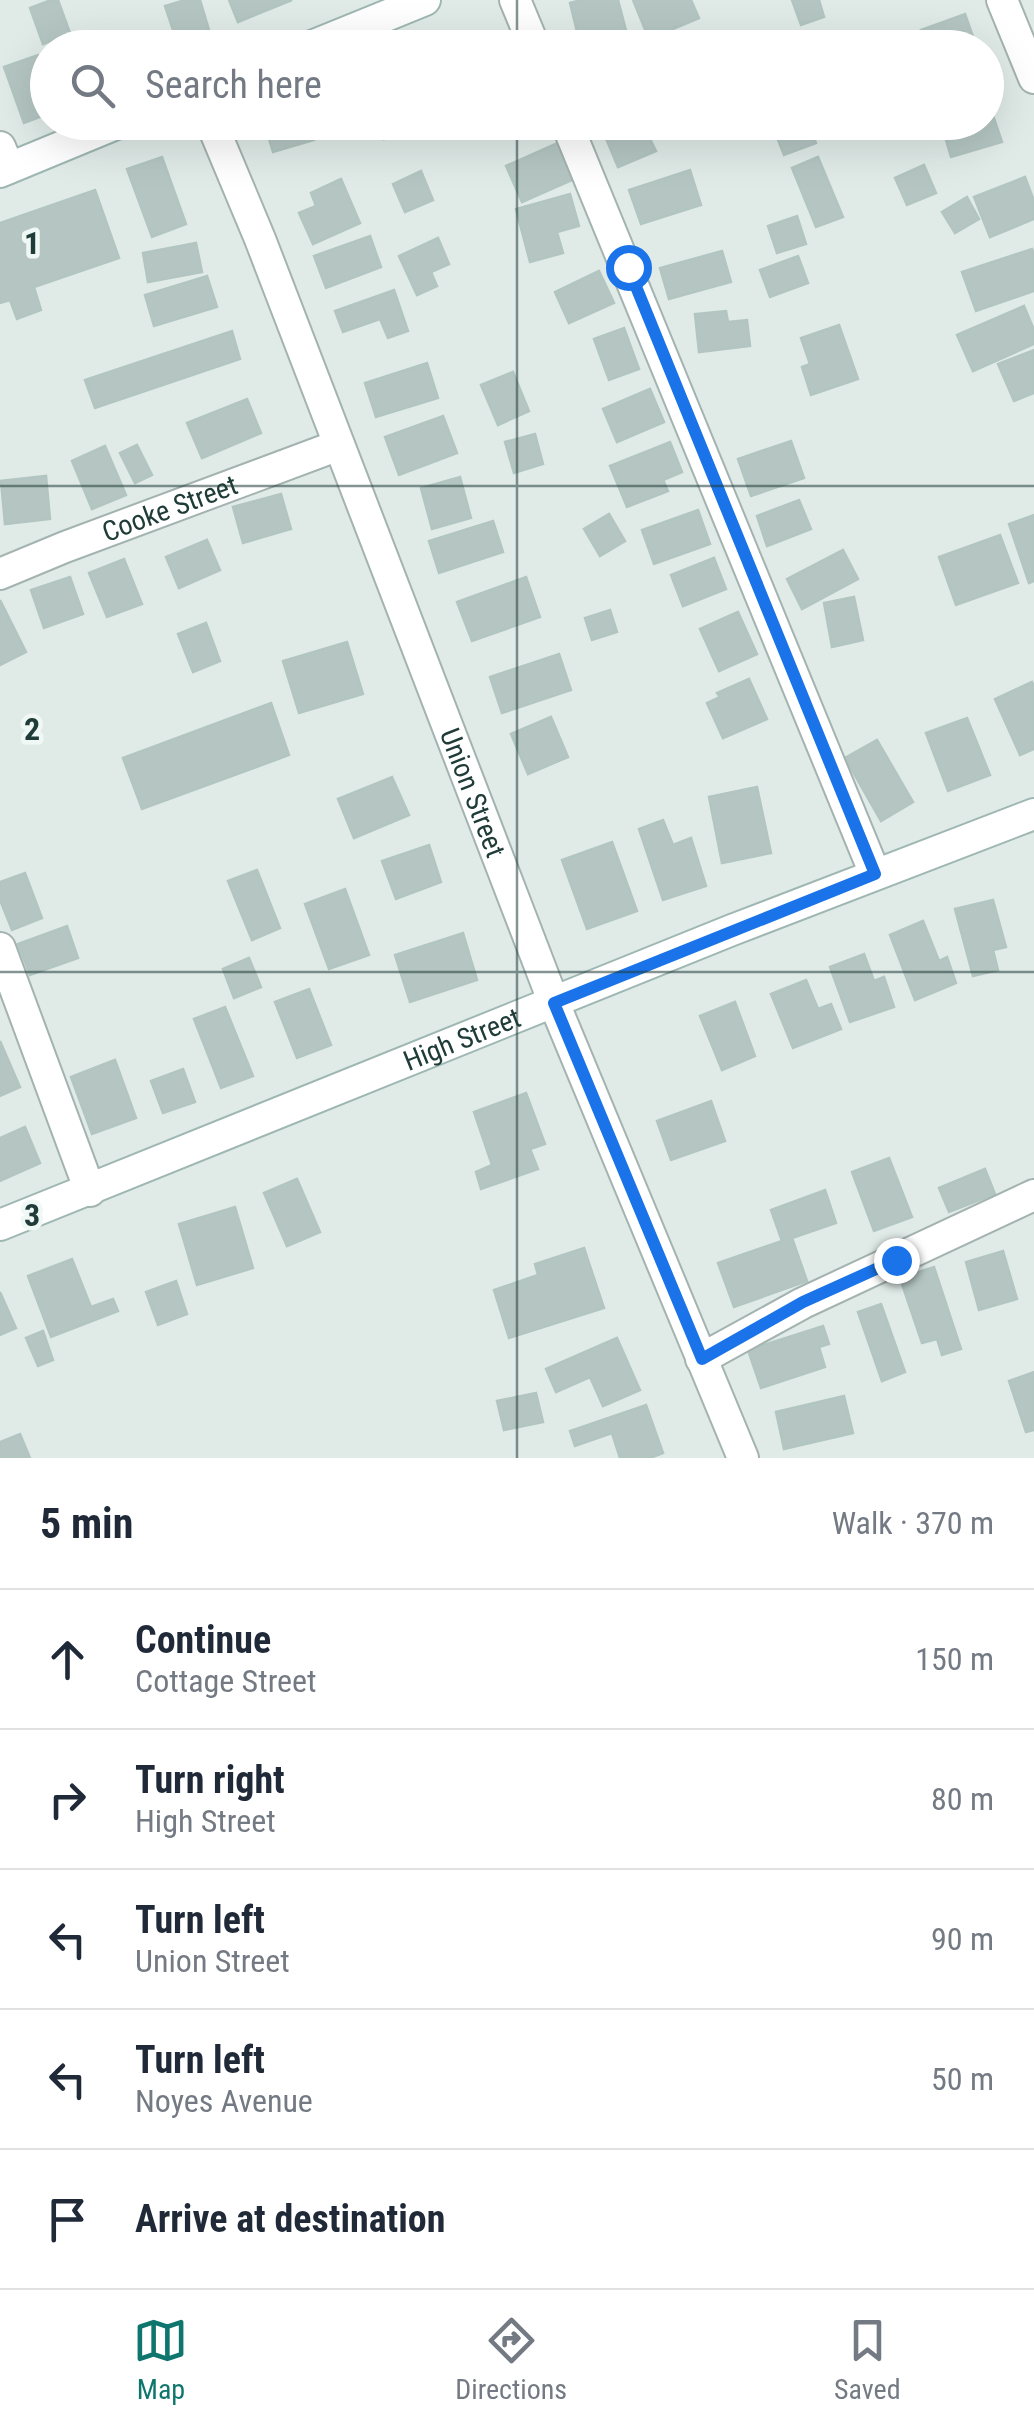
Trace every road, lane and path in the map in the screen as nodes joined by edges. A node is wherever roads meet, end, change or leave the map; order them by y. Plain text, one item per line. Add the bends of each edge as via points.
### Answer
1 (426, 0) edge
2 (515, 0) edge
3 (1002, 0) edge
4 (352, 30) edge
5 (528, 30) edge
6 (1034, 78) edge
7 (68, 140) edge
8 (219, 140) edge
9 (573, 140) edge
10 (3, 162) edge
11 (339, 445) junction
12 (0, 574) edge
13 (1034, 814) edge
14 (875, 874) junction
15 (0, 948) edge
16 (554, 1003) junction
17 (90, 1190) junction
18 (1034, 1195) edge
19 (0, 1226) edge
20 (702, 1359) junction
21 (743, 1458) edge

1 - 4 street
2 - 5 street
3 - 6 street
7 - 10 street
8 - 11 street, Union Street
9 - 14 street
11 - 12 street, Cooke Street
11 - 16 street, Union Street
13 - 14 street, High Street
14 - 16 street, High Street
15 - 17 street
16 - 17 street, High Street
16 - 20 street, Union Street
17 - 19 street, High Street
18 - 20 street via 803,1302
20 - 21 street, Union Street

